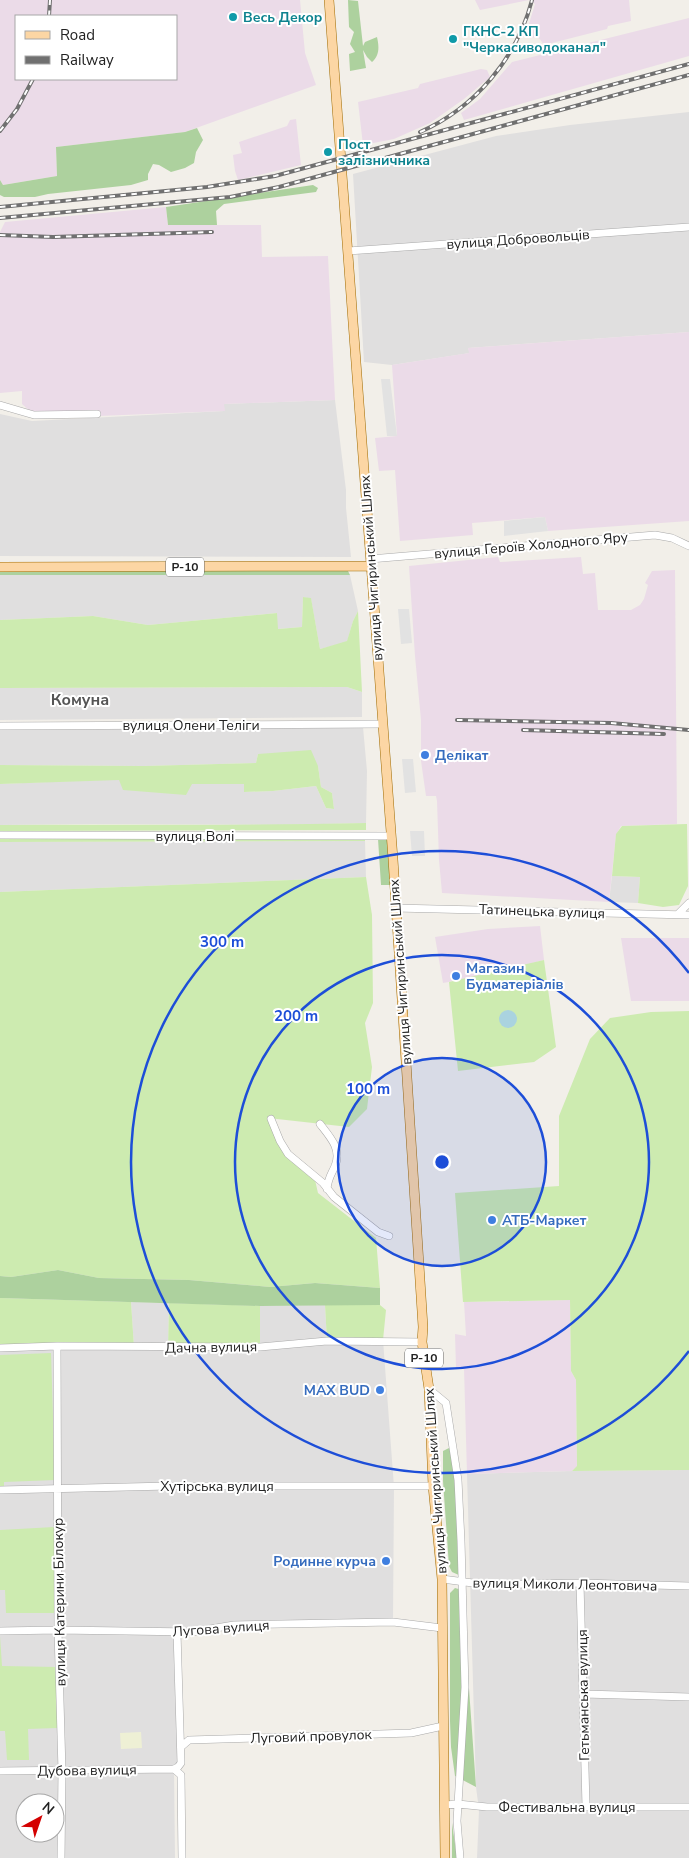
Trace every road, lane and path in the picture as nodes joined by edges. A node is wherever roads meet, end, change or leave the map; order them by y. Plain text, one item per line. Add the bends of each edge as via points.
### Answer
1 (329, 0) edge
2 (689, 227) edge
3 (348, 251) junction
4 (0, 405) edge
5 (97, 414) dead end
6 (689, 546) edge
7 (371, 563) junction
8 (0, 567) edge
9 (383, 724) junction
10 (0, 726) edge
11 (0, 836) edge
12 (391, 836) junction
13 (689, 903) edge
14 (395, 908) junction
15 (678, 914) junction
16 (689, 915) edge
17 (271, 1119) dead end
18 (320, 1124) dead end
19 (327, 1188) junction
20 (389, 1236) dead end
21 (422, 1342) junction
22 (57, 1346) junction
23 (0, 1348) edge
24 (429, 1389) junction
25 (434, 1486) junction
26 (58, 1489) junction
27 (0, 1490) edge
28 (442, 1579) junction
29 (462, 1582) junction
30 (580, 1583) junction
31 (689, 1586) edge
32 (442, 1628) junction
33 (58, 1630) junction
34 (0, 1631) edge
35 (177, 1632) junction
36 (584, 1694) junction
37 (689, 1697) edge
38 (443, 1726) junction
39 (182, 1746) junction
40 (174, 1769) junction
41 (0, 1771) edge
42 (62, 1771) junction
43 (458, 1804) junction
44 (445, 1805) junction
45 (586, 1806) junction
46 (689, 1807) edge
47 (61, 1858) edge
48 (182, 1858) edge
49 (444, 1858) edge
50 (460, 1858) edge

1 - 3 main road, вулиця Чигиринський Шлях
2 - 3 street, вулиця Добровольців
3 - 7 main road, вулиця Чигиринський Шлях
4 - 5 street via 34,415
6 - 7 street, вулиця Героїв Холодного Яру via 655,535
7 - 8 main road, вулиця Героїв Холодного Яру / Р-10
7 - 9 main road, вулиця Чигиринський Шлях / Р-10
9 - 10 street, вулиця Олени Теліги
9 - 12 main road, вулиця Чигиринський Шлях / Р-10
11 - 12 street, вулиця Волі
12 - 14 main road, вулиця Чигиринський Шлях / Р-10
13 - 15 street
14 - 15 street, Татинецька вулиця
14 - 21 main road, вулиця Чигиринський Шлях / Р-10
15 - 16 street, Татинецька вулиця
17 - 19 street via 288,1154
18 - 19 street via 338,1152
19 - 20 street via 378,1232
21 - 22 street, Дачна вулиця via 326,1341 260,1347
21 - 24 main road, вулиця Чигиринський Шлях / Р-10
22 - 23 street, Дачна вулиця
22 - 26 street, вулиця Катерини Білокур
24 - 25 main road, вулиця Чигиринський Шлях / Р-10
24 - 29 street via 446,1403 458,1480
25 - 26 street, Хутірська вулиця
25 - 28 main road, вулиця Чигиринський Шлях / Р-10
26 - 27 street, Хутірська вулиця
26 - 33 street, вулиця Катерини Білокур
28 - 29 street, вулиця Миколи Леонтовича
28 - 32 main road, вулиця Чигиринський Шлях / Р-10
29 - 30 street, вулиця Миколи Леонтовича via 488,1585
29 - 43 street via 465,1687
30 - 31 street, вулиця Миколи Леонтовича
30 - 36 street, Гетьманська вулиця
32 - 35 street, Лугова вулиця via 393,1622 234,1625
32 - 38 main road, вулиця Чигиринський Шлях / Р-10
33 - 34 street, Лугова вулиця
33 - 35 street, Лугова вулиця
33 - 42 street, вулиця Катерини Білокур
35 - 39 street
36 - 37 street
36 - 45 street, Гетьманська вулиця
38 - 39 street, Луговий провулок via 411,1734 189,1740
38 - 44 main road, вулиця Чигиринський Шлях / Р-10
39 - 40 street via 181,1763
40 - 42 street, Дубова вулиця
40 - 48 street via 181,1775
41 - 42 street, Дубова вулиця
42 - 47 street, вулиця Катерини Білокур
43 - 44 street, Фестивальна вулиця
43 - 45 street, Фестивальна вулиця via 487,1807
43 - 50 street
44 - 49 main road, вулиця Чигиринський Шлях / Р-10
45 - 46 street, Фестивальна вулиця

